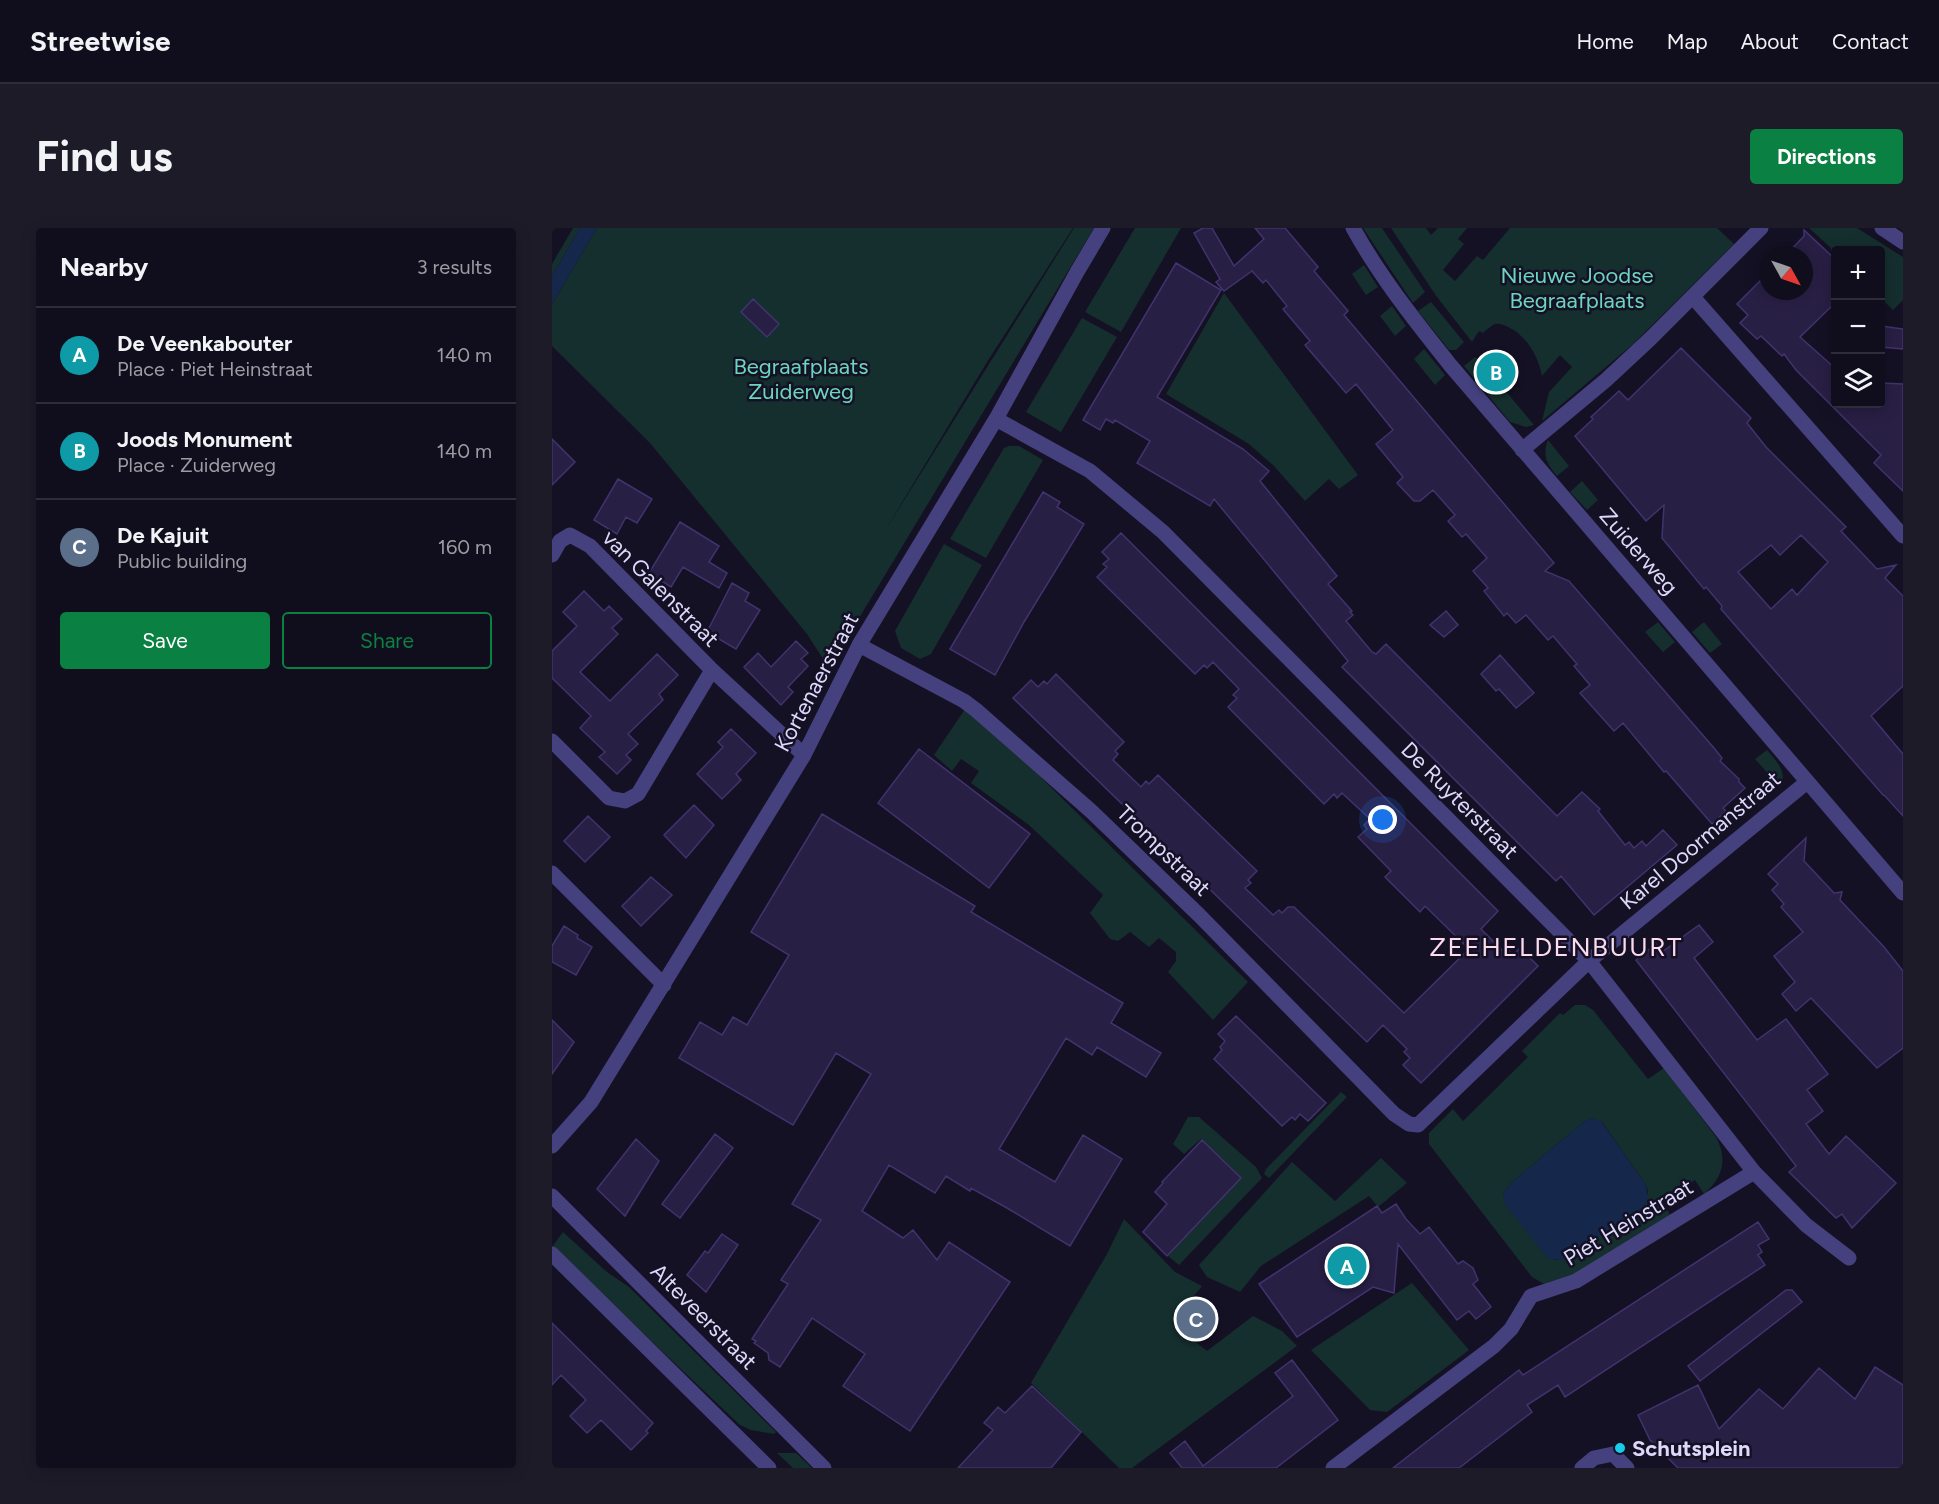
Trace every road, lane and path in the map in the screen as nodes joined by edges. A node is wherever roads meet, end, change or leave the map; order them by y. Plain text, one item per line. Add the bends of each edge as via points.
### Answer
1 (1104, 228) edge
2 (1353, 228) edge
3 (1761, 228) edge
4 (1882, 228) edge
5 (1903, 242) edge
6 (1693, 297) junction
7 (996, 419) junction
8 (1522, 450) junction
9 (1903, 536) edge
10 (552, 555) edge
11 (859, 645) junction
12 (712, 670) junction
13 (552, 741) edge
14 (804, 755) junction
15 (1807, 782) junction
16 (552, 873) edge
17 (1903, 893) edge
18 (1589, 962) junction
19 (664, 985) junction
20 (1410, 1124) joint
21 (552, 1146) edge
22 (1754, 1172) junction
23 (552, 1196) edge
24 (552, 1254) edge
25 (1849, 1258) dead end
26 (769, 1468) edge
27 (824, 1468) edge
28 (1333, 1468) edge
29 (1582, 1468) edge
30 (1627, 1468) edge

1 - 7 street, Kortenaerstraat
2 - 8 street, Zuiderweg via 1419,326
3 - 6 street
4 - 5 street
6 - 8 street via 1606,380
6 - 9 street
7 - 11 street, Kortenaerstraat
7 - 18 street, De Ruyterstraat via 1090,471 1163,532
8 - 15 street, Zuiderweg
10 - 12 street, van Galenstraat via 560,541 570,535 590,546
11 - 14 street, Kortenaerstraat
11 - 20 street, Trompstraat via 976,710 1091,811 1394,1114
12 - 13 street, van Galenstraat via 638,794 625,801 609,798
12 - 14 street, van Galenstraat
14 - 19 street, Kortenaerstraat
15 - 17 street, Zuiderweg
15 - 18 street, Karel Doormanstraat
16 - 19 street
18 - 20 street, Karel Doormanstraat via 1418,1125
18 - 22 street, De Ruyterstraat
19 - 21 street, Kortenaerstraat via 591,1102
22 - 25 street, De Ruyterstraat via 1806,1225
22 - 28 street, Piet Heinstraat via 1576,1281 1531,1296 1511,1329 1494,1346
23 - 27 street, Alteveerstraat
24 - 26 street
29 - 30 street via 1594,1458 1613,1454

